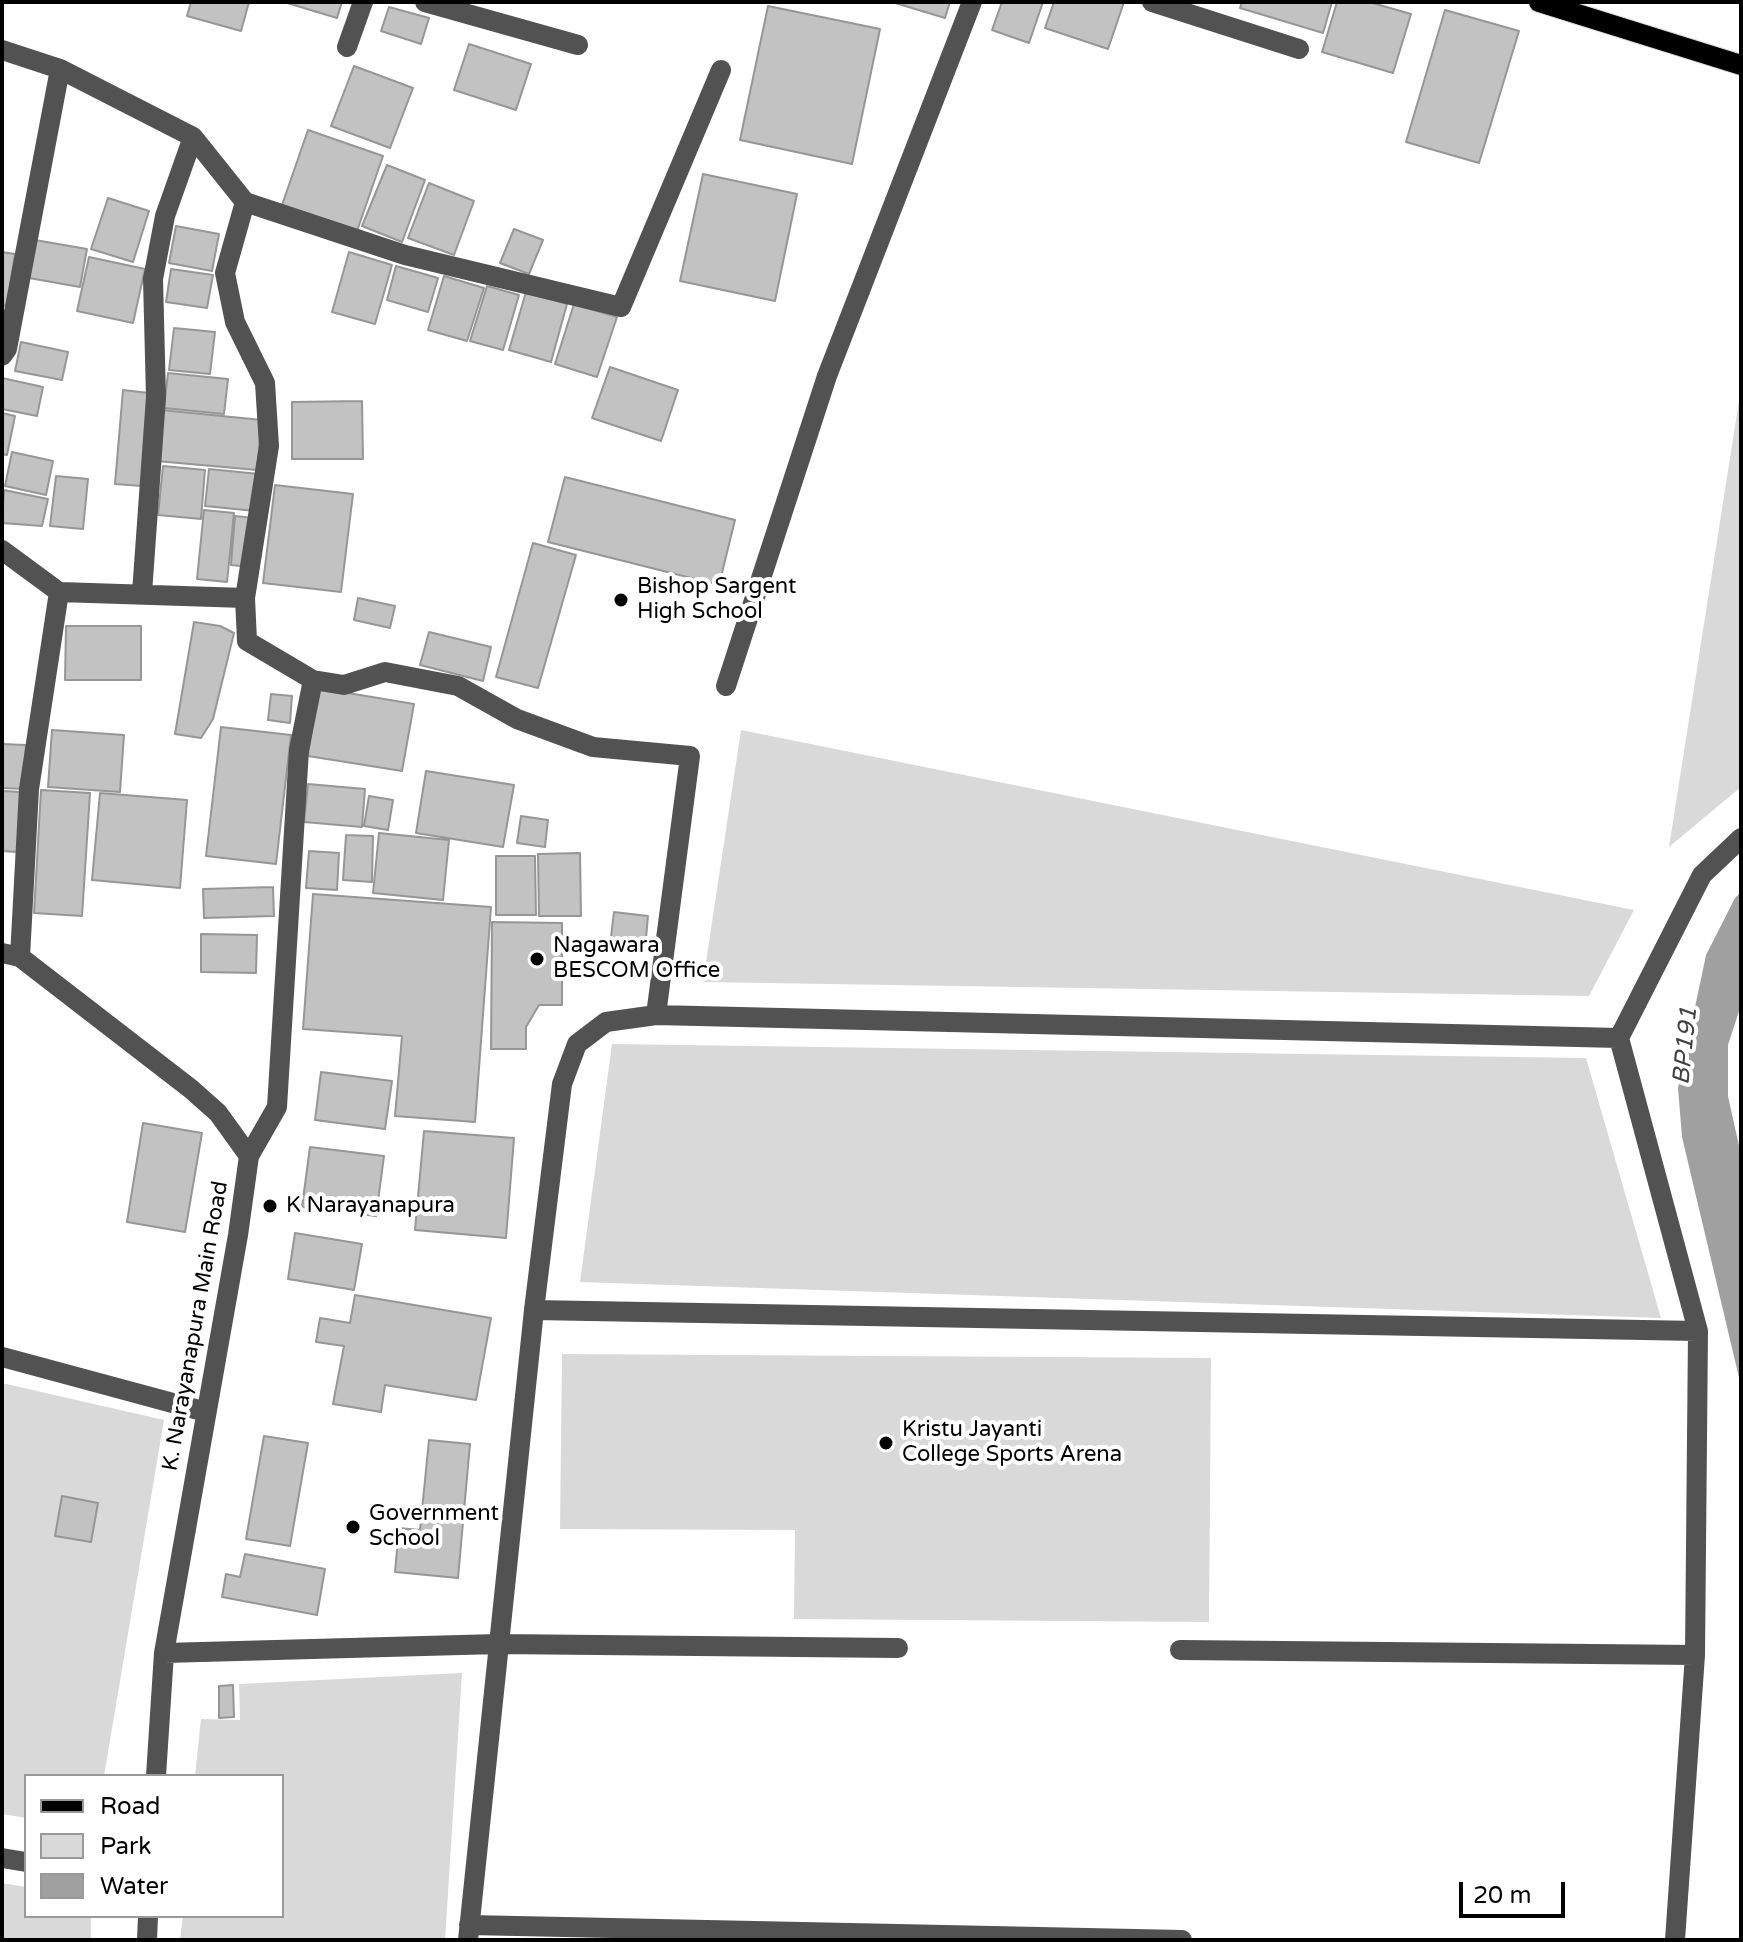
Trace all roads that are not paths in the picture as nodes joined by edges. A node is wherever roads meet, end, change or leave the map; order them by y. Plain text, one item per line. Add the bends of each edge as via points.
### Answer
1 (363, 2) edge
2 (425, 2) edge
3 (972, 2) edge
4 (1152, 2) edge
5 (1539, 2) edge
6 (578, 45) dead end
7 (347, 47) dead end
8 (1299, 49) dead end
9 (2, 50) edge
10 (1741, 65) edge
11 (60, 69) junction
12 (721, 70) dead end
13 (193, 137) junction
14 (245, 202) junction
15 (2, 356) edge
16 (2, 550) edge
17 (59, 592) junction
18 (142, 593) junction
19 (245, 598) junction
20 (313, 680) junction
21 (726, 686) dead end
22 (1741, 838) edge
23 (11, 955) edge
24 (656, 1015) junction
25 (1619, 1038) junction
26 (249, 1156) junction
27 (534, 1310) junction
28 (1698, 1331) junction
29 (2, 1357) edge
30 (206, 1412) junction
31 (498, 1644) junction
32 (898, 1648) dead end
33 (1180, 1650) dead end
34 (164, 1653) junction
35 (1695, 1655) junction
36 (156, 1774) edge
37 (2, 1858) edge
38 (24, 1862) edge
39 (148, 1918) edge
40 (468, 1932) edge
41 (147, 1940) edge
42 (1182, 1940) edge
43 (1675, 1940) edge

1 - 7 street
2 - 6 street
3 - 21 street via 827,376
4 - 8 street
5 - 10 main road
9 - 11 street
11 - 13 street
11 - 15 street
12 - 14 street via 621,307 405,255
13 - 14 street
13 - 18 street via 165,216 153,279 156,397
14 - 19 street via 225,273 235,322 265,383 269,446
16 - 17 street
17 - 18 street
17 - 23 street
18 - 19 street
19 - 20 street via 247,641
20 - 24 street via 344,685 385,672 458,686 517,719 581,744 690,756
20 - 26 street via 299,750 277,1107
22 - 25 street via 1702,875
23 - 26 street, K. Narayanapura Main Road via 209,1105
24 - 25 street
24 - 27 street via 606,1022 577,1044 562,1084
25 - 28 street
26 - 30 street, K. Narayanapura Main Road
27 - 28 street
27 - 31 street
28 - 35 street
29 - 30 street
30 - 34 street, K. Narayanapura Main Road
31 - 32 street
31 - 34 street
31 - 40 street
33 - 35 street
34 - 36 street, K. Narayanapura Main Road
35 - 43 street
37 - 38 street
39 - 41 street
40 - 42 street

